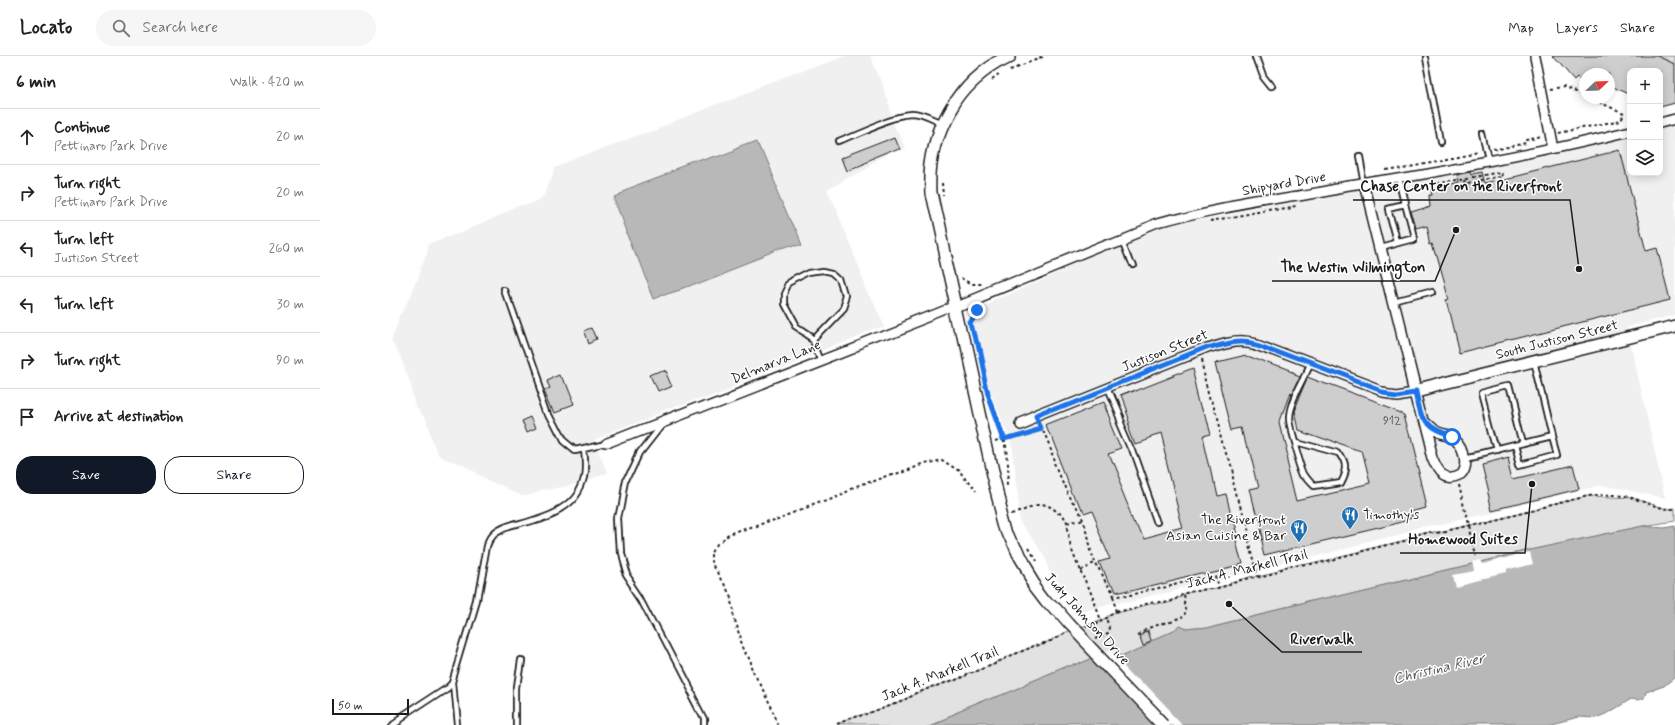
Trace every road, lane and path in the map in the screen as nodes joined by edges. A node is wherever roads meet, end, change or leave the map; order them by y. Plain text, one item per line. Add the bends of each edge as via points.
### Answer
1 (1009, 56) edge
2 (1044, 56) edge
3 (1256, 56) edge
4 (1425, 56) edge
5 (1535, 56) edge
6 (1008, 70) dead end
7 (1003, 73) dead end
8 (987, 84) dead end
9 (1272, 88) dead end
10 (1542, 90) junction
11 (1579, 94) edge
12 (1675, 119) edge
13 (1663, 122) edge
14 (942, 125) junction
15 (1627, 132) edge
16 (1482, 134) dead end
17 (839, 141) dead end
18 (1441, 142) dead end
19 (1552, 148) junction
20 (1359, 157) dead end
21 (1488, 161) junction
22 (943, 178) dead end
23 (1399, 178) junction
24 (1466, 179) junction
25 (1429, 180) dead end
26 (1364, 184) junction
27 (944, 196) dead end
28 (1300, 205) dead end
29 (1405, 205) junction
30 (1206, 222) dead end
31 (1121, 238) junction
32 (1398, 243) junction
33 (1380, 248) junction
34 (1131, 264) dead end
35 (962, 279) dead end
36 (505, 290) dead end
37 (1431, 293) dead end
38 (967, 301) junction
39 (1394, 303) junction
40 (956, 306) junction
41 (983, 306) dead end
42 (971, 320) junction
43 (1675, 326) edge
44 (973, 328) dead end
45 (814, 339) junction
46 (1200, 351) junction
47 (822, 359) junction
48 (1534, 361) junction
49 (1310, 364) junction
50 (986, 388) dead end
51 (1107, 389) junction
52 (1416, 390) junction
53 (1036, 417) junction
54 (665, 421) junction
55 (1424, 423) junction
56 (1018, 424) dead end
57 (1041, 428) junction
58 (1552, 437) junction
59 (1003, 439) junction
60 (1294, 440) junction
61 (606, 444) joint
62 (986, 444) junction
63 (1523, 444) junction
64 (1515, 446) junction
65 (583, 449) junction
66 (1497, 451) junction
67 (1466, 458) junction
68 (1457, 477) junction
69 (1008, 491) dead end
70 (975, 492) dead end
71 (1011, 504) dead end
72 (1675, 509) edge
73 (1013, 510) junction
74 (1015, 516) dead end
75 (1080, 522) junction
76 (1159, 523) dead end
77 (1467, 524) junction
78 (1065, 527) junction
79 (1026, 546) dead end
80 (1475, 556) dead end
81 (1096, 562) junction
82 (1038, 567) dead end
83 (1081, 568) junction
84 (1256, 576) junction
85 (1218, 587) junction
86 (1185, 595) junction
87 (1112, 599) junction
88 (1117, 613) junction
89 (1108, 617) junction
90 (1102, 620) junction
91 (1081, 628) dead end
92 (1068, 629) junction
93 (1139, 633) dead end
94 (1096, 638) dead end
95 (520, 659) dead end
96 (453, 682) junction
97 (390, 725) edge
98 (457, 725) edge
99 (516, 725) edge
100 (704, 725) edge
101 (779, 725) edge
102 (837, 725) edge
103 (1164, 725) edge

1 - 14 street, Judy Johnson Drive via 971,82
2 - 6 path
3 - 9 lane via 1264,78
4 - 18 lane
5 - 10 street
7 - 8 path
10 - 11 path via 1563,87
10 - 19 street
12 - 13 street
14 - 17 lane via 913,115 897,118
14 - 40 street, Judy Johnson Drive via 932,162 931,191
15 - 19 street, Shipyard Drive
16 - 21 lane
19 - 21 street, Shipyard Drive
20 - 26 lane
21 - 23 street, Shipyard Drive
22 - 27 path
23 - 26 street, Shipyard Drive
23 - 29 lane
24 - 24 path via 1502,172 1503,176 1467,183
24 - 25 path via 1435,184
26 - 31 street, Shipyard Drive via 1183,217
26 - 33 street
28 - 30 path
29 - 32 lane via 1414,239
29 - 32 lane via 1389,209
31 - 34 lane
31 - 38 street, Shipyard Drive
32 - 33 lane
33 - 39 street
35 - 38 path
36 - 65 lane via 548,414 562,441 574,451
37 - 39 lane
38 - 40 street, Shipyard Drive
38 - 42 path
39 - 52 street
40 - 47 street, Delmarva Lane
40 - 62 street, Judy Johnson Drive
41 - 42 path
42 - 44 path
43 - 48 street, South Justison Street
45 - 45 lane via 843,309 847,297 842,280 834,273 811,273 787,285 783,293 783,302 796,327
45 - 47 lane
46 - 49 street, Justison Street via 1230,341 1250,341
46 - 51 street, Justison Street
46 - 84 path
47 - 54 street, Delmarva Lane
48 - 52 street, South Justison Street
48 - 58 lane
49 - 52 street, Justison Street via 1382,391 1396,393
49 - 60 lane via 1293,401 1288,419
50 - 59 path
51 - 53 street, Justison Street
51 - 76 lane via 1133,449
52 - 55 street
53 - 56 street, Justison Street
53 - 57 path
54 - 61 street, Delmarva Lane
54 - 100 lane via 640,452 625,484 618,518 620,553 626,574 642,598 700,710
55 - 67 street via 1437,433 1456,439
55 - 68 street via 1432,458 1438,470 1444,476
57 - 59 path
57 - 75 path
58 - 63 lane
58 - 64 lane via 1557,455 1520,464
59 - 62 path
59 - 69 path
60 - 60 lane via 1304,474 1314,486 1340,482 1346,471 1344,460 1338,452
61 - 65 lane
62 - 92 street, Judy Johnson Drive via 1002,516 1017,554
63 - 64 lane
63 - 66 lane via 1509,387 1482,394
64 - 66 lane
65 - 96 lane via 583,477 576,495 568,504 553,513 495,532 490,538 477,602
66 - 67 lane
67 - 68 street via 1464,471
68 - 77 path
70 - 101 path via 959,469 942,458 923,462 728,538 720,544 715,559 720,577 744,646
71 - 73 path
72 - 77 path, Jack A. Markell Trail via 1609,494 1588,496
73 - 74 path
73 - 78 path via 1034,505 1046,507 1056,513
75 - 78 path
75 - 81 path
77 - 80 path
77 - 84 path, Jack A. Markell Trail
78 - 83 path
79 - 82 path
81 - 83 path
81 - 87 path
83 - 90 path
84 - 85 path, Jack A. Markell Trail
85 - 86 path, Jack A. Markell Trail
85 - 87 path via 1215,574
86 - 88 path, Jack A. Markell Trail
86 - 93 path via 1187,610 1184,616
87 - 88 path
88 - 89 path, Jack A. Markell Trail
89 - 90 path, Jack A. Markell Trail
89 - 94 path via 1110,631
90 - 91 path, Jack A. Markell Trail
92 - 102 path, Jack A. Markell Trail
92 - 103 street, Judy Johnson Drive, bridge
95 - 99 lane via 516,690
96 - 97 lane
96 - 98 lane

